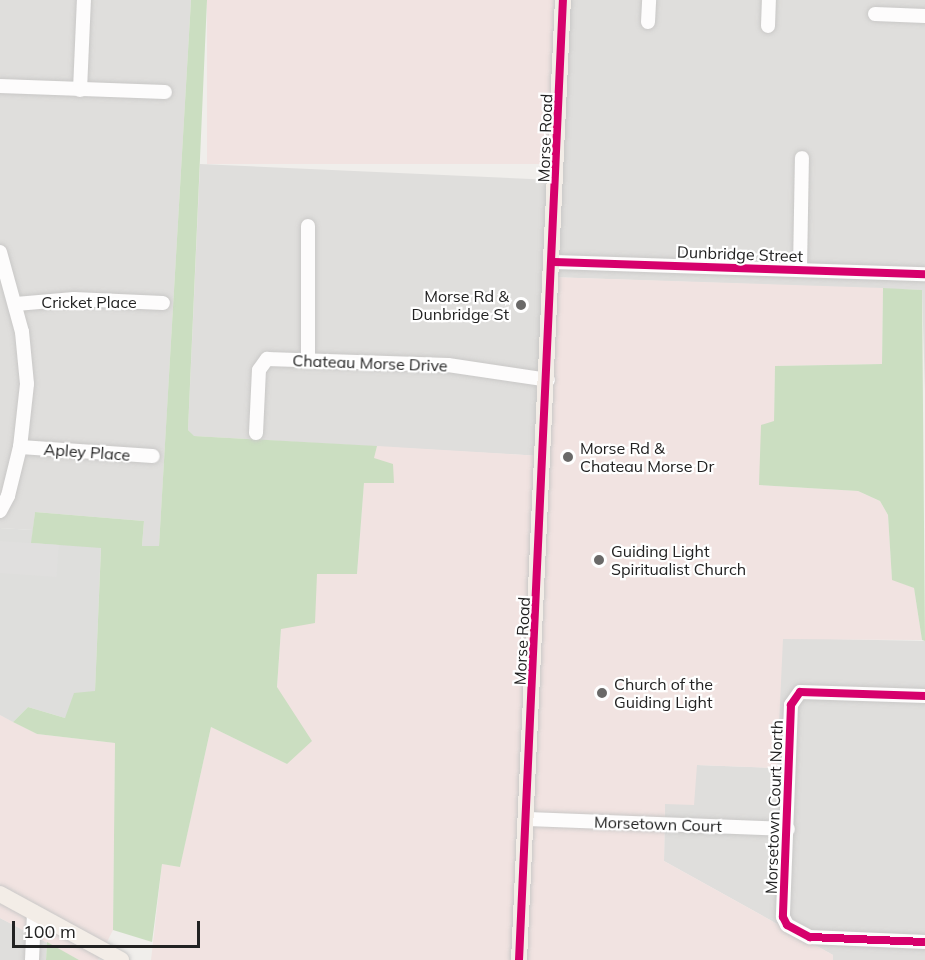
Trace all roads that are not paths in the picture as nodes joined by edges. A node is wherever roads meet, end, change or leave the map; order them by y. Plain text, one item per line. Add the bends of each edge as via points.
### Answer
1 (84, 0) edge
2 (563, 0) edge
3 (650, 0) edge
4 (769, 0) edge
5 (875, 14) dead end
6 (925, 16) edge
7 (648, 22) dead end
8 (768, 26) dead end
9 (0, 86) edge
10 (80, 90) junction
11 (165, 92) dead end
12 (802, 158) dead end
13 (308, 226) dead end
14 (0, 252) edge
15 (554, 262) junction
16 (800, 269) junction
17 (925, 274) edge
18 (164, 303) dead end
19 (15, 304) junction
20 (308, 361) junction
21 (548, 380) junction
22 (256, 432) dead end
23 (20, 447) junction
24 (153, 456) dead end
25 (0, 511) edge
26 (925, 696) edge
27 (528, 819) junction
28 (788, 829) junction
29 (0, 894) edge
30 (34, 912) junction
31 (925, 942) edge
32 (32, 960) edge
33 (121, 960) edge
34 (519, 960) edge

1 - 10 street
2 - 15 main road, Morse Road
3 - 7 street
4 - 8 street
5 - 6 street
9 - 10 street
10 - 11 street
12 - 16 street
13 - 20 street
14 - 19 street
15 - 16 street, Dunbridge Street
15 - 21 main road, Morse Road
16 - 17 street, Dunbridge Street
18 - 19 street, Cricket Place via 74,299
19 - 23 street via 27,384
20 - 21 street, Chateau Morse Drive via 448,365
20 - 22 street, Chateau Morse Drive via 267,359 261,363
21 - 27 main road, Morse Road
23 - 24 street, Apley Place
23 - 25 street via 8,496
26 - 28 street, Morsetown Court North via 800,692 791,705
27 - 28 street, Morsetown Court
27 - 34 main road, Morse Road
28 - 31 street, Morsetown Court North via 783,916 788,925 810,937
29 - 30 main road
30 - 32 street
30 - 33 main road

